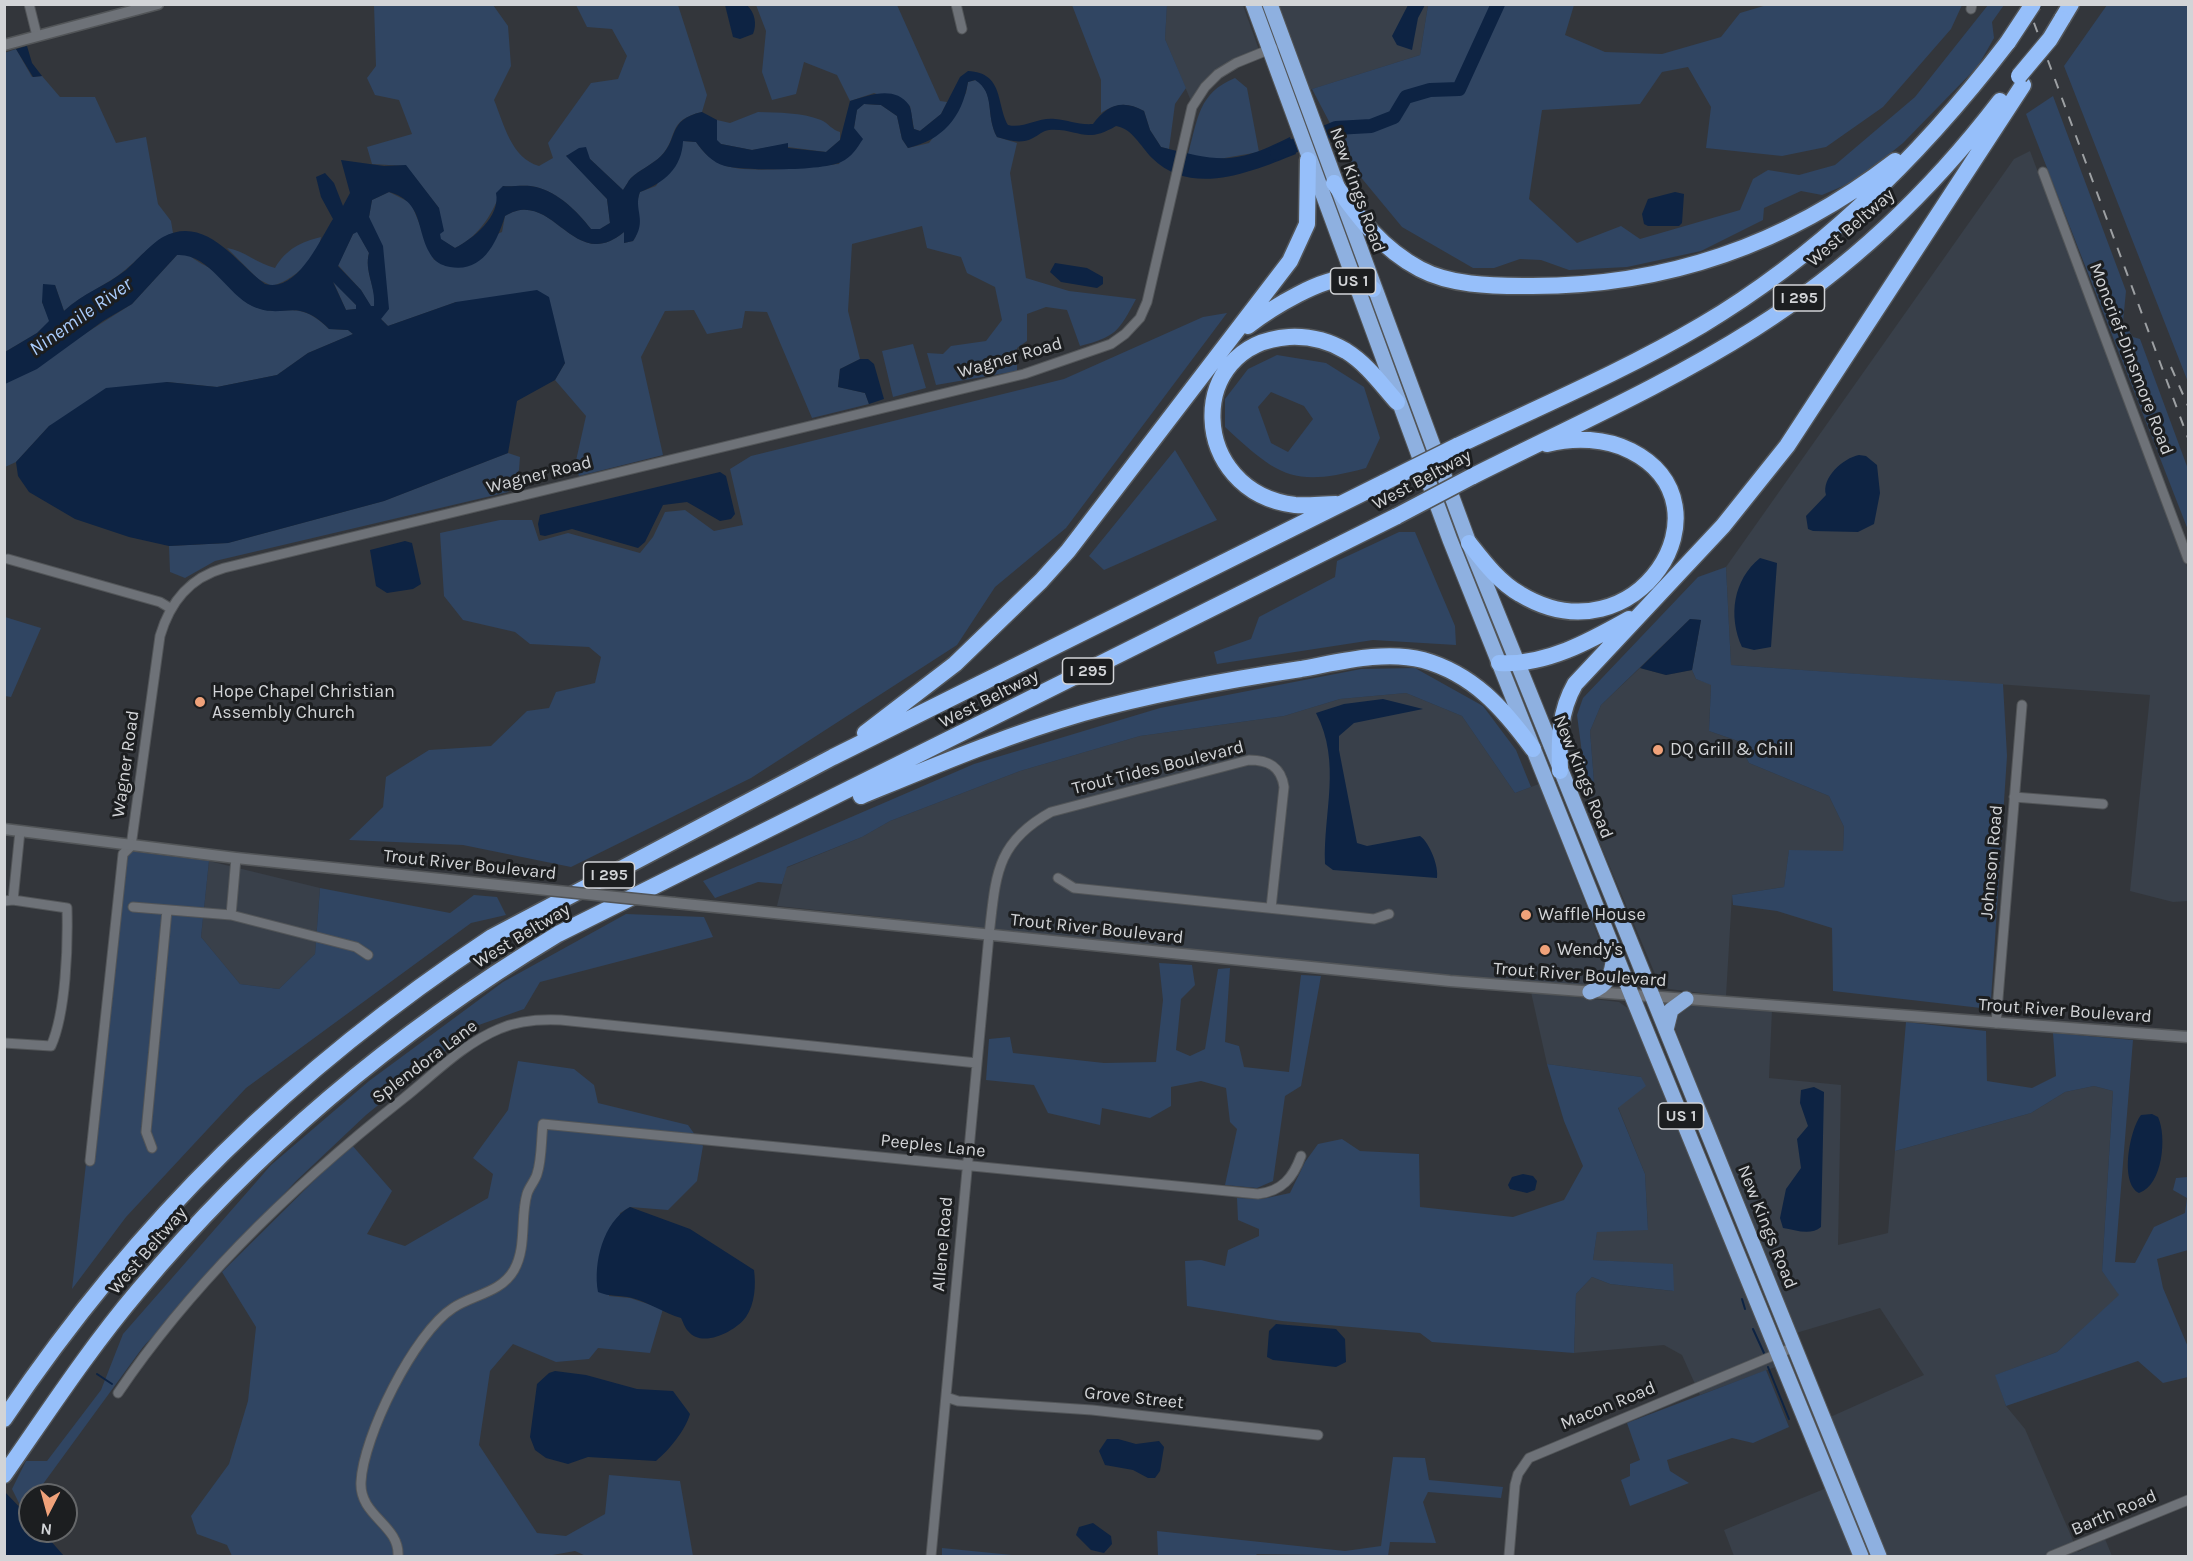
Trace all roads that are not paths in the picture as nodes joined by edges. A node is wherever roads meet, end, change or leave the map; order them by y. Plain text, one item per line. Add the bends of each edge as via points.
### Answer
1 (29, 4) edge
2 (158, 4) edge
3 (956, 4) edge
4 (1252, 4) edge
5 (1270, 4) edge
6 (2033, 4) edge
7 (2071, 4) edge
8 (962, 29) dead end
9 (37, 36) junction
10 (4, 45) edge
11 (1284, 46) junction
12 (1269, 50) junction
13 (2021, 81) junction
14 (1932, 133) junction
15 (1316, 157) junction
16 (2043, 172) dead end
17 (1334, 183) junction
18 (1351, 278) junction
19 (1373, 289) junction
20 (1232, 339) junction
21 (1397, 402) junction
22 (1526, 449) junction
23 (1343, 504) junction
24 (1469, 543) junction
25 (8, 559) dead end
26 (2188, 559) edge
27 (170, 608) junction
28 (1644, 610) junction
29 (1499, 663) junction
30 (1517, 664) junction
31 (2022, 705) dead end
32 (1533, 749) junction
33 (833, 757) junction
34 (1560, 771) junction
35 (2014, 797) junction
36 (2103, 804) dead end
37 (779, 826) junction
38 (4, 829) edge
39 (20, 831) junction
40 (131, 846) junction
41 (236, 858) junction
42 (1058, 878) dead end
43 (9, 900) edge
44 (133, 907) dead end
45 (1271, 908) junction
46 (167, 910) junction
47 (1389, 914) dead end
48 (231, 915) junction
49 (988, 935) junction
50 (1614, 952) junction
51 (368, 955) dead end
52 (1590, 993) junction
53 (1632, 996) junction
54 (1652, 997) junction
55 (1686, 999) junction
56 (1996, 1023) junction
57 (1666, 1030) junction
58 (2188, 1037) edge
59 (4, 1042) edge
60 (977, 1063) junction
61 (1677, 1105) junction
62 (152, 1148) dead end
63 (1301, 1156) dead end
64 (90, 1161) dead end
65 (967, 1166) junction
66 (1737, 1207) junction
67 (1722, 1213) junction
68 (1772, 1292) junction
69 (1794, 1347) junction
70 (1779, 1353) junction
71 (118, 1393) dead end
72 (946, 1397) junction
73 (4, 1419) edge
74 (1318, 1435) dead end
75 (4, 1475) edge
76 (2188, 1500) edge
77 (398, 1557) edge
78 (931, 1557) edge
79 (1509, 1557) edge
80 (1862, 1557) edge
81 (1879, 1557) edge
82 (2051, 1557) edge

1 - 9 street
2 - 9 street
3 - 8 street
4 - 12 highway, New Kings Road / US 1
5 - 11 highway, New Kings Road / US 1
6 - 14 highway, West Beltway / I 295, bridge via 1972,89
7 - 13 highway, West Beltway / I 295, bridge
9 - 10 street
11 - 12 street, Wagner Road
11 - 15 highway, New Kings Road / US 1 via 1311,120
12 - 15 highway, New Kings Road / US 1 via 1295,125
12 - 27 street, Wagner Road via 1229,67 1205,87 1192,107 1144,309 1125,334 1103,347 1039,370 945,394 224,567 195,581
13 - 22 highway, West Beltway / I 295 via 1918,196 1793,303 1708,356
13 - 28 highway via 1787,446 1723,526
14 - 17 highway via 1828,208 1780,233 1722,257 1669,272 1575,286 1475,284 1423,270 1377,237
14 - 23 highway, West Beltway / I 295, bridge via 1889,180 1830,234 1701,325
15 - 17 highway, New Kings Road / US 1
15 - 18 highway, New Kings Road / US 1
15 - 20 highway via 1302,239
16 - 26 street, Moncrief-Dinsmore Road
17 - 19 highway, New Kings Road / US 1
18 - 19 highway
18 - 20 highway via 1332,281 1289,300
18 - 21 highway, New Kings Road / US 1
19 - 24 highway, New Kings Road / US 1
20 - 33 highway via 1041,581 955,664
21 - 23 highway via 1366,366 1346,351 1300,337 1276,338 1250,349 1224,375 1212,416 1218,449 1231,472 1249,488 1280,502
21 - 29 highway, New Kings Road / US 1
22 - 24 highway via 1552,442 1604,441 1648,462 1664,482 1674,508 1673,538 1660,571 1629,598 1601,608 1569,610 1520,594 1488,567
22 - 37 highway, West Beltway / I 295, bridge
23 - 33 highway, West Beltway / I 295
24 - 30 highway, New Kings Road / US 1
25 - 27 street
27 - 40 street, Wagner Road via 158,647
28 - 30 highway via 1538,661
28 - 34 highway via 1586,671 1568,696 1559,735
29 - 30 highway
29 - 32 highway, New Kings Road / US 1
30 - 34 highway, New Kings Road / US 1
31 - 35 street, Johnson Road
32 - 37 highway via 1511,718 1468,679 1420,659 1368,658 1217,682 1081,714 950,759
32 - 50 highway, New Kings Road / US 1
33 - 73 highway, West Beltway / I 295 via 492,937 358,1032 245,1131 143,1236 86,1304
34 - 54 highway, New Kings Road / US 1
35 - 36 street
35 - 56 street, Johnson Road
37 - 75 highway, West Beltway / I 295 via 558,934 460,996 343,1085 240,1179 165,1260 111,1324
38 - 39 street, Trout River Boulevard
39 - 40 street, Trout River Boulevard
39 - 43 street
40 - 41 street, Trout River Boulevard
40 - 64 street, Wagner Road via 123,854
41 - 48 street
41 - 49 street, Trout River Boulevard, bridge
42 - 45 street via 1074,888
43 - 59 street via 67,908 68,930 58,1029 51,1046
44 - 46 street
45 - 47 street via 1374,919
45 - 49 street, Trout Tides Boulevard via 1283,777 1264,760 1249,760 1051,812 1029,824 1001,858
46 - 48 street
46 - 62 street via 146,1132
48 - 51 street via 356,947
49 - 52 street, Trout River Boulevard
49 - 60 street, Allene Road
50 - 52 highway via 1609,980
50 - 53 highway, New Kings Road / US 1
52 - 53 street, Trout River Boulevard
53 - 54 street, Trout River Boulevard
53 - 61 highway, New Kings Road / US 1
54 - 55 street, Trout River Boulevard
54 - 57 highway, New Kings Road / US 1
55 - 56 street, Trout River Boulevard
55 - 57 highway via 1671,1010
56 - 58 street, Trout River Boulevard
57 - 66 highway, New Kings Road / US 1
60 - 65 street, Allene Road
60 - 71 street, Splendora Lane via 561,1020 538,1019 499,1029 435,1072 317,1168 218,1269 142,1358
61 - 66 highway via 1703,1144 1727,1202
61 - 67 highway, New Kings Road / US 1
63 - 65 street, Peeples Lane via 1285,1185 1258,1194
65 - 72 street, Allene Road
65 - 77 street, Peeples Lane via 543,1124 537,1174 527,1194 517,1275 442,1316 406,1364 367,1452 362,1494 368,1509 395,1538
66 - 68 highway, New Kings Road / US 1
67 - 68 highway via 1733,1221 1747,1253
67 - 70 highway, New Kings Road / US 1
68 - 69 highway, New Kings Road / US 1
69 - 70 street, Macon Road
69 - 81 highway, New Kings Road / US 1
70 - 79 street, Macon Road via 1528,1458 1515,1485
70 - 80 highway, New Kings Road / US 1
72 - 74 street, Grove Street
72 - 78 street, Allene Road
76 - 82 street, Barth Road

